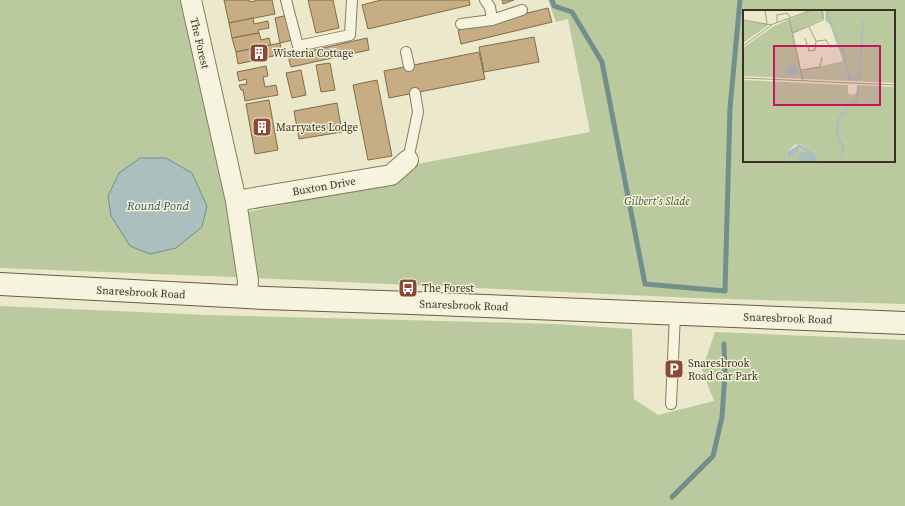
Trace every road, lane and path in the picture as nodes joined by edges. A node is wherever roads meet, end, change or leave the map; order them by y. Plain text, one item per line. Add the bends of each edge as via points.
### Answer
1 (191, 0) edge
2 (286, 0) edge
3 (352, 0) edge
4 (485, 0) edge
5 (522, 10) dead end
6 (492, 20) junction
7 (461, 24) dead end
8 (406, 52) dead end
9 (409, 66) dead end
10 (415, 93) dead end
11 (408, 160) joint
12 (236, 201) junction
13 (0, 284) edge
14 (247, 298) junction
15 (675, 314) junction
16 (905, 323) edge
17 (671, 404) dead end

1 - 12 street, The Forest
2 - 3 lane via 298,46 350,35
4 - 6 lane via 490,7
5 - 6 lane
6 - 7 lane
8 - 9 lane
10 - 11 lane via 418,112
11 - 12 street, Buxton Drive via 391,175
12 - 14 street, The Forest via 248,281
13 - 14 street, Snaresbrook Road
14 - 15 street, Snaresbrook Road
15 - 16 street, Snaresbrook Road
15 - 17 lane

